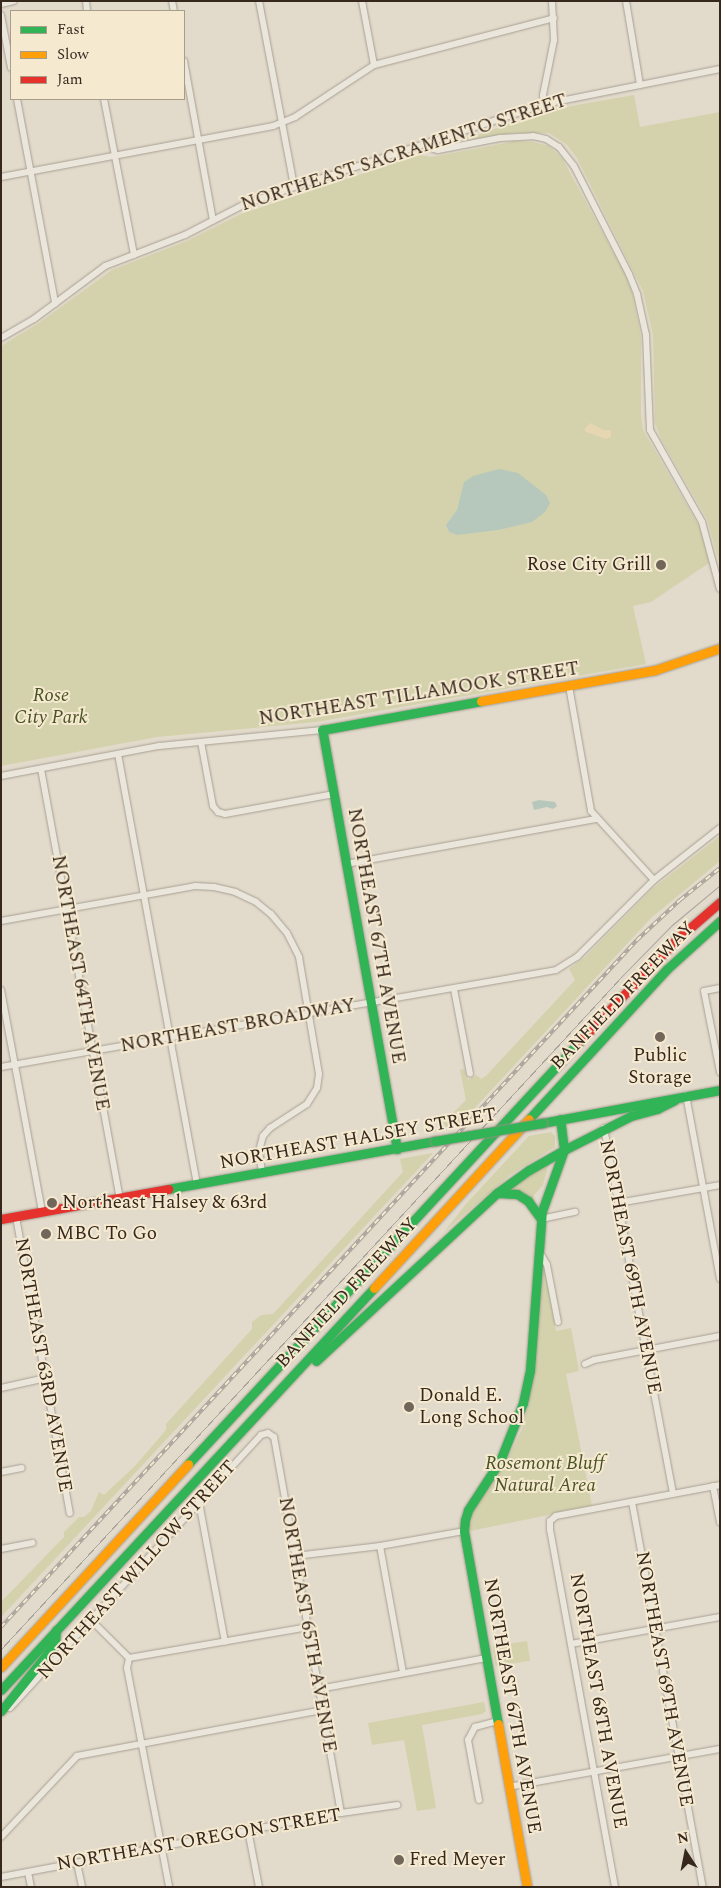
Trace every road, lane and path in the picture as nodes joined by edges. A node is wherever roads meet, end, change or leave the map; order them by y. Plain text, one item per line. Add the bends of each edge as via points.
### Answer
1 (14, 1) edge
2 (259, 1) edge
3 (362, 1) edge
4 (552, 1) edge
5 (626, 1) edge
6 (1, 4) edge
7 (1, 15) edge
8 (554, 18) junction
9 (10, 63) edge
10 (374, 65) junction
11 (185, 67) edge
12 (720, 69) edge
13 (640, 85) junction
14 (17, 100) edge
15 (104, 100) edge
16 (544, 104) junction
17 (282, 123) junction
18 (199, 140) junction
19 (430, 142) junction
20 (115, 156) junction
21 (31, 172) junction
22 (1, 178) edge
23 (294, 187) junction
24 (213, 220) junction
25 (134, 255) junction
26 (55, 303) junction
27 (1, 338) edge
28 (720, 589) edge
29 (720, 648) edge
30 (569, 686) junction
31 (322, 730) junction
32 (201, 742) junction
33 (118, 754) junction
34 (41, 769) junction
35 (1, 776) edge
36 (334, 794) junction
37 (597, 819) junction
38 (720, 828) edge
39 (346, 864) junction
40 (654, 880) junction
41 (144, 895) junction
42 (720, 902) edge
43 (66, 909) junction
44 (1, 921) edge
45 (720, 922) edge
46 (720, 988) edge
47 (454, 989) junction
48 (1, 990) edge
49 (371, 1004) junction
50 (310, 1014) junction
51 (170, 1037) junction
52 (92, 1051) junction
53 (15, 1065) junction
54 (1, 1067) edge
55 (720, 1072) edge
56 (470, 1074) dead end
57 (720, 1090) edge
58 (686, 1095) junction
59 (560, 1119) junction
60 (604, 1128) junction
61 (397, 1149) junction
62 (564, 1150) junction
63 (262, 1173) junction
64 (197, 1184) junction
65 (720, 1185) edge
66 (703, 1189) junction
67 (497, 1193) junction
68 (120, 1198) junction
69 (618, 1203) junction
70 (42, 1212) junction
71 (575, 1212) dead end
72 (16, 1217) junction
73 (1, 1219) edge
74 (541, 1219) junction
75 (539, 1251) junction
76 (720, 1279) edge
77 (558, 1322) dead end
78 (720, 1336) edge
79 (646, 1350) junction
80 (585, 1364) dead end
81 (46, 1378) junction
82 (1, 1388) edge
83 (275, 1396) junction
84 (274, 1437) joint
85 (22, 1468) dead end
86 (1, 1472) edge
87 (716, 1486) edge
88 (674, 1494) junction
89 (199, 1502) junction
90 (632, 1502) junction
91 (70, 1513) dead end
92 (720, 1522) edge
93 (464, 1531) junction
94 (32, 1543) dead end
95 (380, 1546) junction
96 (1, 1549) edge
97 (295, 1556) junction
98 (720, 1617) edge
99 (90, 1619) junction
100 (308, 1627) junction
101 (655, 1628) junction
102 (56, 1630) junction
103 (225, 1642) junction
104 (571, 1644) junction
105 (129, 1658) junction
106 (486, 1658) junction
107 (1, 1667) edge
108 (403, 1673) junction
109 (319, 1689) junction
110 (1, 1690) edge
111 (322, 1710) junction
112 (1, 1712) edge
113 (497, 1721) junction
114 (141, 1743) junction
115 (720, 1749) edge
116 (678, 1757) junction
117 (594, 1771) junction
118 (508, 1786) junction
119 (478, 1800) dead end
120 (397, 1805) dead end
121 (341, 1813) junction
122 (248, 1830) junction
123 (1, 1837) edge
124 (162, 1847) junction
125 (77, 1863) junction
126 (28, 1872) junction
127 (1, 1877) edge
128 (31, 1887) edge
129 (82, 1887) edge
130 (169, 1887) edge
131 (259, 1887) edge
132 (528, 1887) edge
133 (616, 1887) edge
134 (702, 1887) edge

1 - 6 street
2 - 17 street
3 - 10 street
4 - 8 street
5 - 13 street
7 - 9 street
8 - 10 street
8 - 16 street via 554,40
10 - 17 street
11 - 18 street
12 - 13 street, NORTHEAST SACRAMENTO STREET
13 - 16 street, NORTHEAST SACRAMENTO STREET
14 - 21 street
15 - 20 street
16 - 19 street, NORTHEAST SACRAMENTO STREET
17 - 18 street
17 - 23 street
18 - 20 street
18 - 24 street
19 - 23 street, NORTHEAST SACRAMENTO STREET
19 - 28 street via 438,150 533,136 559,147 574,166 638,294 646,335 650,430 702,522
20 - 21 street
20 - 25 street
21 - 22 street
21 - 26 street
23 - 24 street, NORTHEAST SACRAMENTO STREET via 247,203
24 - 25 street, NORTHEAST SACRAMENTO STREET
25 - 26 street, NORTHEAST SACRAMENTO STREET via 96,271
26 - 27 street, NORTHEAST SACRAMENTO STREET
29 - 30 main road, NORTHEAST TILLAMOOK STREET via 655,670
30 - 31 main road, NORTHEAST TILLAMOOK STREET
30 - 37 street via 591,811
31 - 32 street, NORTHEAST TILLAMOOK STREET
31 - 36 main road, NORTHEAST 67TH AVENUE
32 - 33 street, NORTHEAST TILLAMOOK STREET
32 - 36 street via 213,806 218,812 225,814
33 - 34 street, NORTHEAST TILLAMOOK STREET
33 - 41 street
34 - 35 street, NORTHEAST TILLAMOOK STREET
34 - 43 street, NORTHEAST 64TH AVENUE
36 - 39 main road, NORTHEAST 67TH AVENUE
37 - 39 street
37 - 40 street
38 - 40 street, NORTHEAST BROADWAY
39 - 49 main road, NORTHEAST 67TH AVENUE
40 - 47 street, NORTHEAST BROADWAY via 564,966
41 - 43 street
41 - 50 street via 214,887 242,895 261,905 280,924 296,951
41 - 51 street
42 - 107 main road, BANFIELD FREEWAY via 676,940 621,996
43 - 44 street
43 - 52 street, NORTHEAST 64TH AVENUE
45 - 83 main road, BANFIELD FREEWAY via 667,969 632,1006
46 - 55 street via 704,991
47 - 49 street, NORTHEAST BROADWAY
47 - 56 street
48 - 53 street, NORTHEAST 63RD AVENUE
49 - 50 street, NORTHEAST BROADWAY
49 - 61 main road, NORTHEAST 67TH AVENUE
50 - 51 street, NORTHEAST BROADWAY
50 - 63 street via 319,1066 317,1088 302,1108 266,1132 259,1150
51 - 52 street, NORTHEAST BROADWAY
51 - 64 street
52 - 53 street, NORTHEAST BROADWAY
52 - 68 street, NORTHEAST 64TH AVENUE
53 - 54 street, NORTHEAST BROADWAY
53 - 70 street, NORTHEAST 63RD AVENUE
57 - 58 main road, NORTHEAST HALSEY STREET
58 - 59 main road, NORTHEAST HALSEY STREET
58 - 60 main road
58 - 66 street
59 - 61 main road, NORTHEAST HALSEY STREET, bridge
59 - 62 main road
60 - 62 main road
60 - 69 street, NORTHEAST 69TH AVENUE
61 - 63 main road, NORTHEAST HALSEY STREET
62 - 67 main road
62 - 74 main road
63 - 64 main road, NORTHEAST HALSEY STREET
64 - 68 main road, NORTHEAST HALSEY STREET
65 - 66 street
66 - 69 street
66 - 76 street
67 - 74 main road via 517,1194 528,1201
67 - 83 main road via 300,1377
68 - 70 main road, NORTHEAST HALSEY STREET
69 - 79 street, NORTHEAST 69TH AVENUE
70 - 72 main road, NORTHEAST HALSEY STREET
71 - 74 street
72 - 73 main road, NORTHEAST HALSEY STREET
72 - 81 street, NORTHEAST 63RD AVENUE
74 - 75 main road
75 - 77 street via 547,1265
75 - 93 main road via 530,1370 523,1403 500,1461 468,1510
78 - 79 street
79 - 80 street
79 - 88 street, NORTHEAST 69TH AVENUE
81 - 82 street
81 - 91 street, NORTHEAST 63RD AVENUE
83 - 102 main road, BANFIELD FREEWAY
84 - 89 street, NORTHEAST WILLOW STREET via 268,1433 261,1435
84 - 97 street, NORTHEAST 65TH AVENUE
85 - 86 street
87 - 88 street
87 - 92 street
88 - 90 street
89 - 99 street, NORTHEAST WILLOW STREET
89 - 103 street
90 - 101 street, NORTHEAST 69TH AVENUE
90 - 104 street, NORTHEAST 68TH AVENUE via 556,1516 550,1521
93 - 95 street
93 - 106 main road, NORTHEAST 67TH AVENUE
94 - 96 street
95 - 97 street
95 - 108 street
97 - 100 street, NORTHEAST 65TH AVENUE
98 - 101 street
99 - 105 street
99 - 112 street, NORTHEAST WILLOW STREET via 44,1673 6,1712
100 - 103 street
100 - 109 street, NORTHEAST 65TH AVENUE
101 - 104 street
101 - 116 street, NORTHEAST 69TH AVENUE
102 - 110 main road, BANFIELD FREEWAY
102 - 112 main road via 55,1644
103 - 105 street
104 - 117 street, NORTHEAST 68TH AVENUE
105 - 114 street via 127,1668
106 - 108 street
106 - 113 main road, NORTHEAST 67TH AVENUE
108 - 109 street
109 - 111 street, NORTHEAST 65TH AVENUE
111 - 114 street
111 - 121 street, NORTHEAST 65TH AVENUE
113 - 118 main road, NORTHEAST 67TH AVENUE
113 - 119 street via 475,1727 468,1740
114 - 123 street via 77,1756
114 - 124 street
115 - 116 street
116 - 117 street
116 - 134 street, NORTHEAST 69TH AVENUE
117 - 118 street
117 - 133 street, NORTHEAST 68TH AVENUE
118 - 132 main road, NORTHEAST 67TH AVENUE
120 - 121 street, NORTHEAST OREGON STREET
121 - 122 street, NORTHEAST OREGON STREET
122 - 124 street, NORTHEAST OREGON STREET
122 - 131 street
124 - 125 street, NORTHEAST OREGON STREET
124 - 130 street
125 - 126 street, NORTHEAST OREGON STREET
125 - 129 street
126 - 127 street, NORTHEAST OREGON STREET
126 - 128 street

